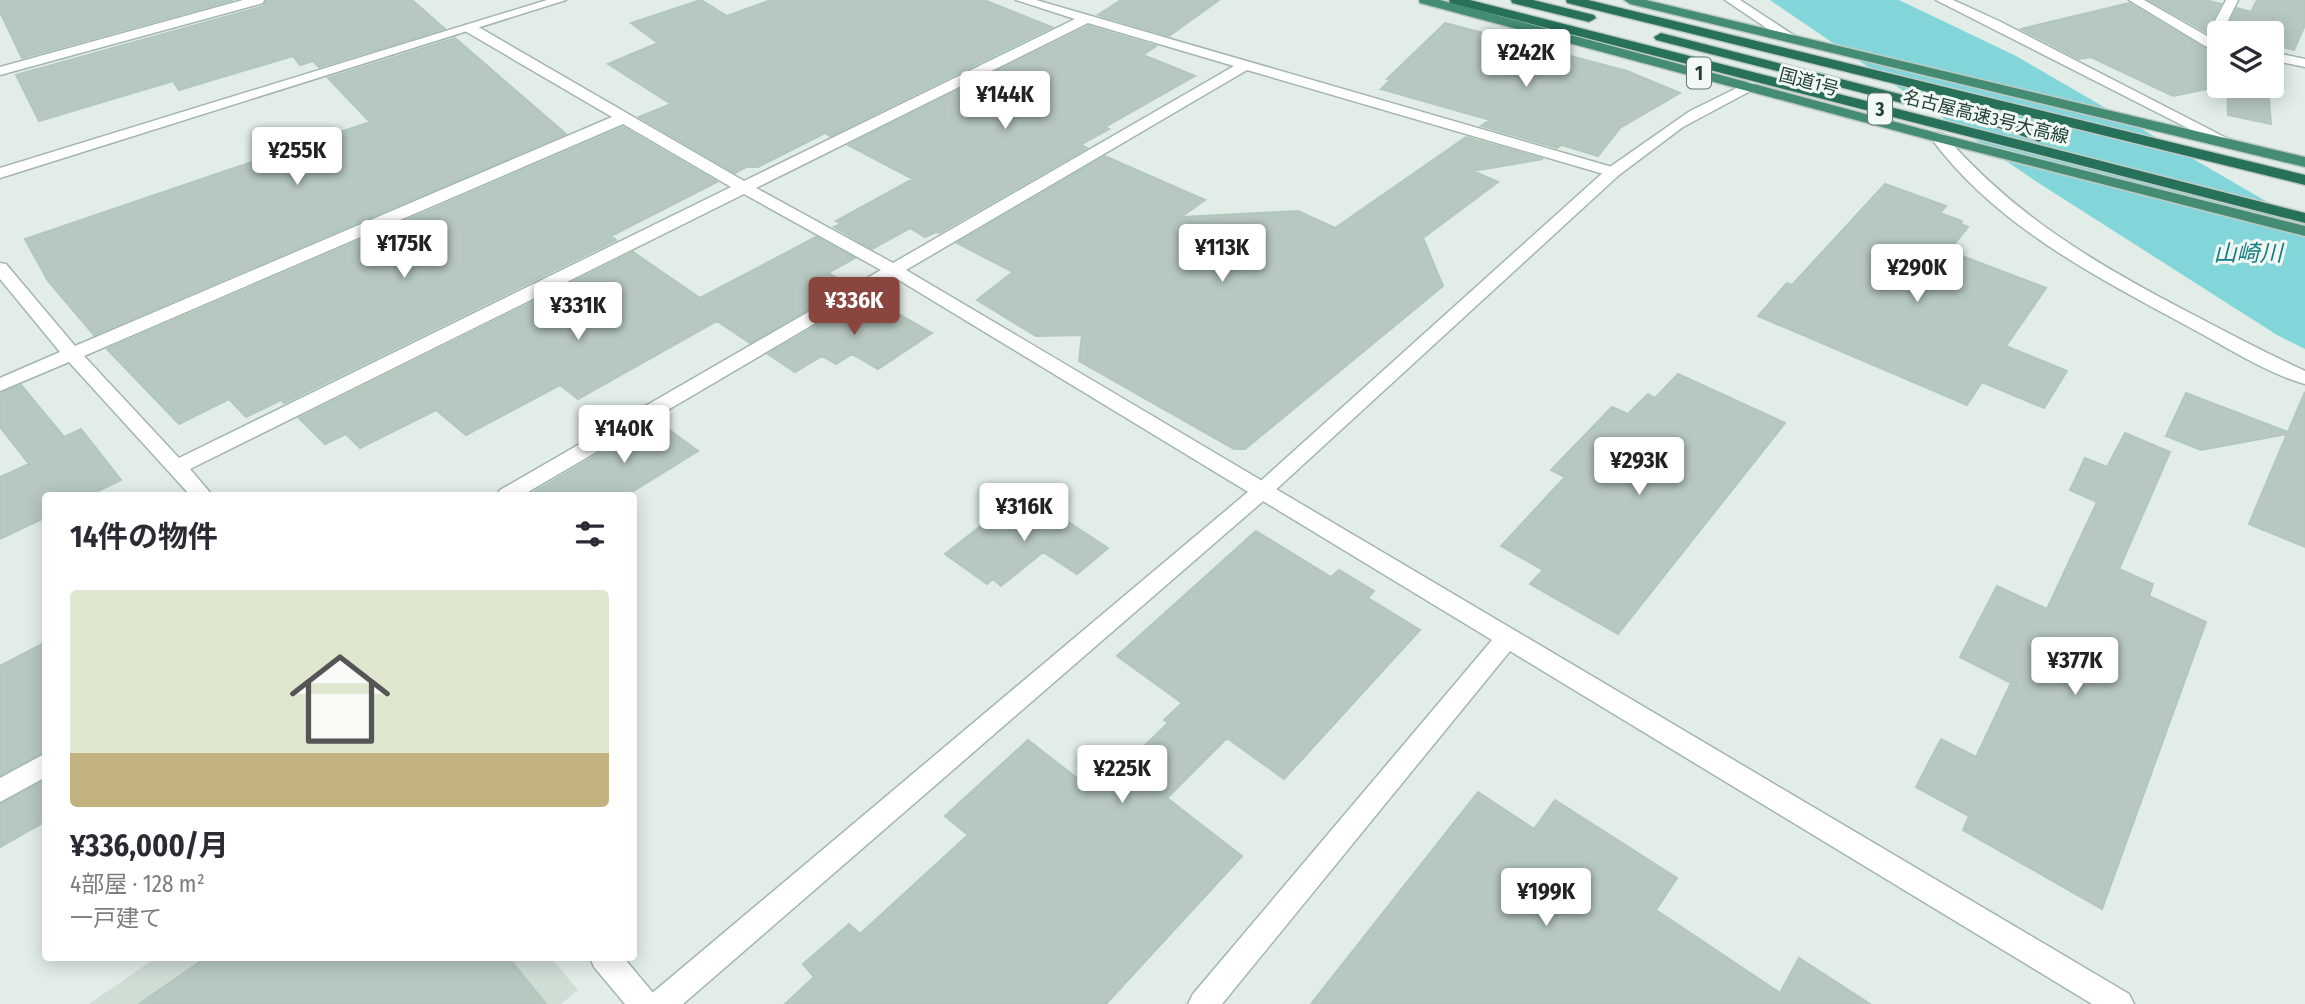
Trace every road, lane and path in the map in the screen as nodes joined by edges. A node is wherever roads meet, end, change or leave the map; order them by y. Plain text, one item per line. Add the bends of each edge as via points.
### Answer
1 (258, 0) edge
2 (560, 0) edge
3 (1022, 0) edge
4 (1425, 0) edge
5 (1455, 0) edge
6 (1517, 0) edge
7 (1572, 0) edge
8 (1630, 0) edge
9 (1731, 0) edge
10 (1942, 0) edge
11 (2135, 0) edge
12 (2232, 0) edge
13 (1086, 19) junction
14 (2223, 21) edge
15 (470, 28) junction
16 (1791, 38) junction
17 (2207, 40) edge
18 (2284, 59) edge
19 (2305, 63) edge
20 (1244, 66) junction
21 (0, 71) edge
22 (1749, 86) junction
23 (623, 118) junction
24 (1939, 138) junction
25 (2228, 143) junction
26 (2305, 162) edge
27 (1613, 172) junction
28 (0, 173) edge
29 (2305, 180) edge
30 (742, 187) junction
31 (2203, 192) junction
32 (2305, 218) edge
33 (2305, 231) edge
34 (0, 268) edge
35 (894, 270) junction
36 (72, 354) junction
37 (2305, 378) edge
38 (0, 385) edge
39 (178, 467) junction
40 (1262, 491) junction
41 (199, 492) edge
42 (512, 492) edge
43 (1507, 638) junction
44 (42, 766) edge
45 (0, 790) edge
46 (607, 961) edge
47 (644, 1004) edge
48 (660, 1004) edge
49 (1203, 1004) edge
50 (2119, 1004) edge

1 - 21 street
2 - 15 street
3 - 13 street
4 - 22 highway, 国道1号 / 1
5 - 31 highway, 名古屋高速3号大高線 / 3
6 - 31 highway via 2004,125
7 - 29 highway, 名古屋高速3号大高線 / 3
8 - 16 highway, 国道1号
9 - 16 street
10 - 25 street
11 - 17 street
12 - 14 street
13 - 20 street
13 - 30 street
15 - 23 street
15 - 28 street
16 - 25 highway, 国道1号
18 - 19 street
20 - 27 street
20 - 35 street
22 - 24 highway, 国道1号 / 1
22 - 27 street via 1659,134
23 - 30 street
23 - 36 street
24 - 33 highway, 国道1号 / 1
24 - 37 street via 1962,167 2022,222 2088,265
25 - 26 highway, 国道1号
27 - 40 street
30 - 35 street
30 - 39 street
31 - 32 highway, 名古屋高速3号大高線 / 3
34 - 36 street
35 - 40 street
35 - 42 street
36 - 38 street
36 - 39 street
39 - 41 street
40 - 43 street
40 - 48 street
43 - 49 street
43 - 50 street
44 - 45 street
46 - 47 street

